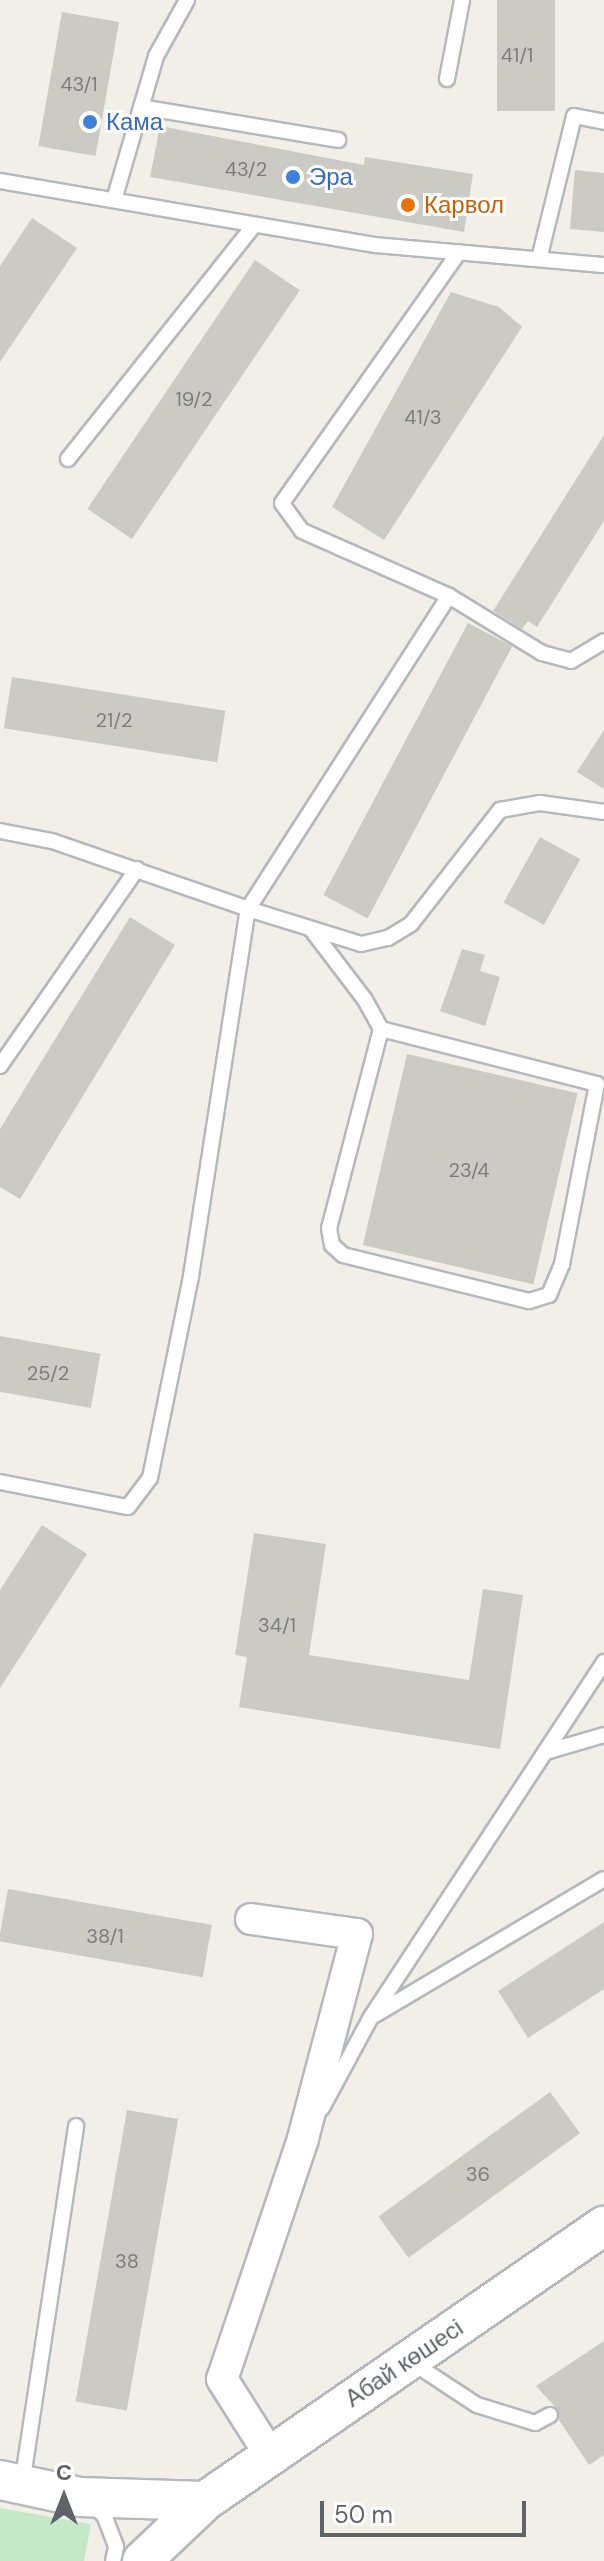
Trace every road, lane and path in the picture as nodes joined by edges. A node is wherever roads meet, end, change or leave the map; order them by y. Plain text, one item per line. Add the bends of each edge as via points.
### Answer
1 (187, 0) edge
2 (462, 0) edge
3 (447, 79) dead end
4 (141, 107) junction
5 (604, 122) edge
6 (338, 140) dead end
7 (3, 186) edge
8 (114, 200) junction
9 (254, 225) junction
10 (459, 252) junction
11 (539, 259) junction
12 (604, 265) edge
13 (68, 459) dead end
14 (449, 596) junction
15 (604, 641) edge
16 (604, 812) edge
17 (0, 831) edge
18 (137, 869) junction
19 (248, 909) junction
20 (311, 929) junction
21 (381, 1029) junction
22 (0, 1066) edge
23 (1, 1484) edge
24 (604, 1662) edge
25 (604, 1735) edge
26 (549, 1751) junction
27 (604, 1879) edge
28 (251, 1919) dead end
29 (371, 2017) junction
30 (76, 2126) dead end
31 (303, 2139) junction
32 (604, 2226) edge
33 (409, 2360) junction
34 (550, 2415) dead end
35 (270, 2455) junction
36 (11, 2482) edge
37 (80, 2497) junction
38 (205, 2501) junction
39 (113, 2561) edge
40 (142, 2561) edge

1 - 4 lane via 156,56
2 - 3 lane
4 - 6 lane
4 - 8 lane
5 - 11 lane via 574,116
7 - 8 lane
8 - 9 lane
9 - 10 lane via 375,245
9 - 13 lane
10 - 11 lane
10 - 14 lane via 282,503 302,531
11 - 12 lane
14 - 15 lane via 542,653 571,661
14 - 19 lane
16 - 20 lane via 540,803 500,810 411,924 388,938 361,944
17 - 18 lane via 52,841
18 - 19 lane
18 - 22 lane
19 - 20 lane
19 - 23 lane via 191,1276 150,1478 128,1507
20 - 21 lane
21 - 21 lane via 329,1228 332,1245 343,1255 529,1301 549,1295 562,1264 597,1084
24 - 26 lane
25 - 26 lane
26 - 29 lane
27 - 29 lane
28 - 31 street via 357,1934
29 - 31 lane
30 - 36 lane
31 - 35 street via 222,2379
32 - 33 street, Абай көшесі
33 - 34 lane via 477,2405 535,2423
33 - 35 street, Абай көшесі
35 - 38 street, Абай көшесі
36 - 37 street
37 - 38 street
37 - 39 lane via 104,2515 116,2547
38 - 40 street, Абай көшесі

